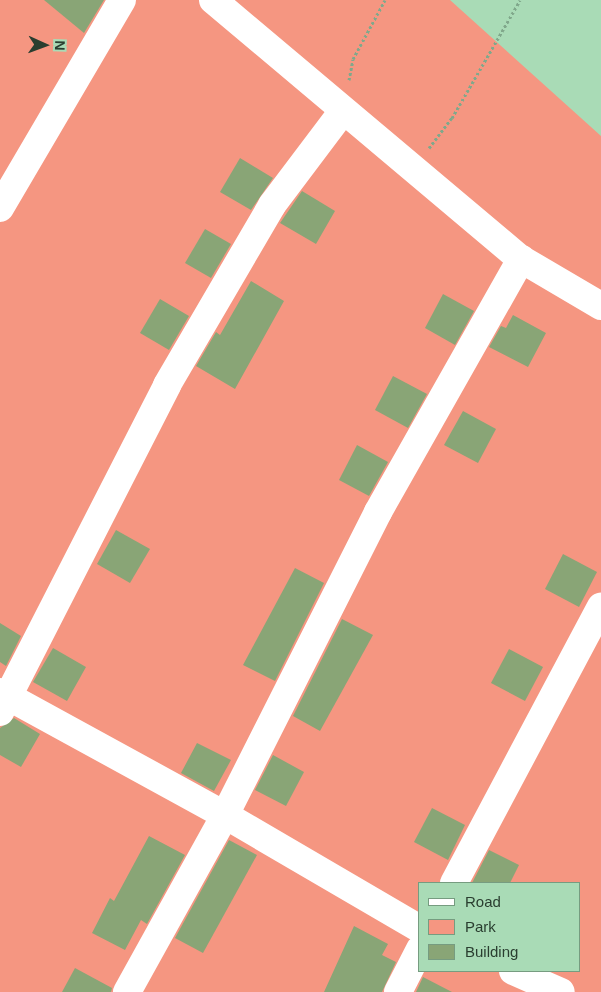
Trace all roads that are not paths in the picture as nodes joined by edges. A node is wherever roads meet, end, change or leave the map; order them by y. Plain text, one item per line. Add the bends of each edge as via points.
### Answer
1 (122, 0) edge
2 (213, 0) edge
3 (342, 112) junction
4 (0, 208) edge
5 (521, 259) junction
6 (601, 306) edge
7 (601, 608) edge
8 (3, 700) edge
9 (225, 814) junction
10 (455, 882) edge
11 (418, 927) edge
12 (418, 953) edge
13 (515, 972) edge
14 (127, 992) edge
15 (398, 992) edge
16 (561, 992) edge

1 - 4 street
2 - 3 street
3 - 5 street
3 - 8 street via 272,205 167,385
5 - 6 street
5 - 9 street via 378,512
7 - 10 street
8 - 9 street
9 - 11 street
9 - 14 street
12 - 15 street
13 - 16 street

